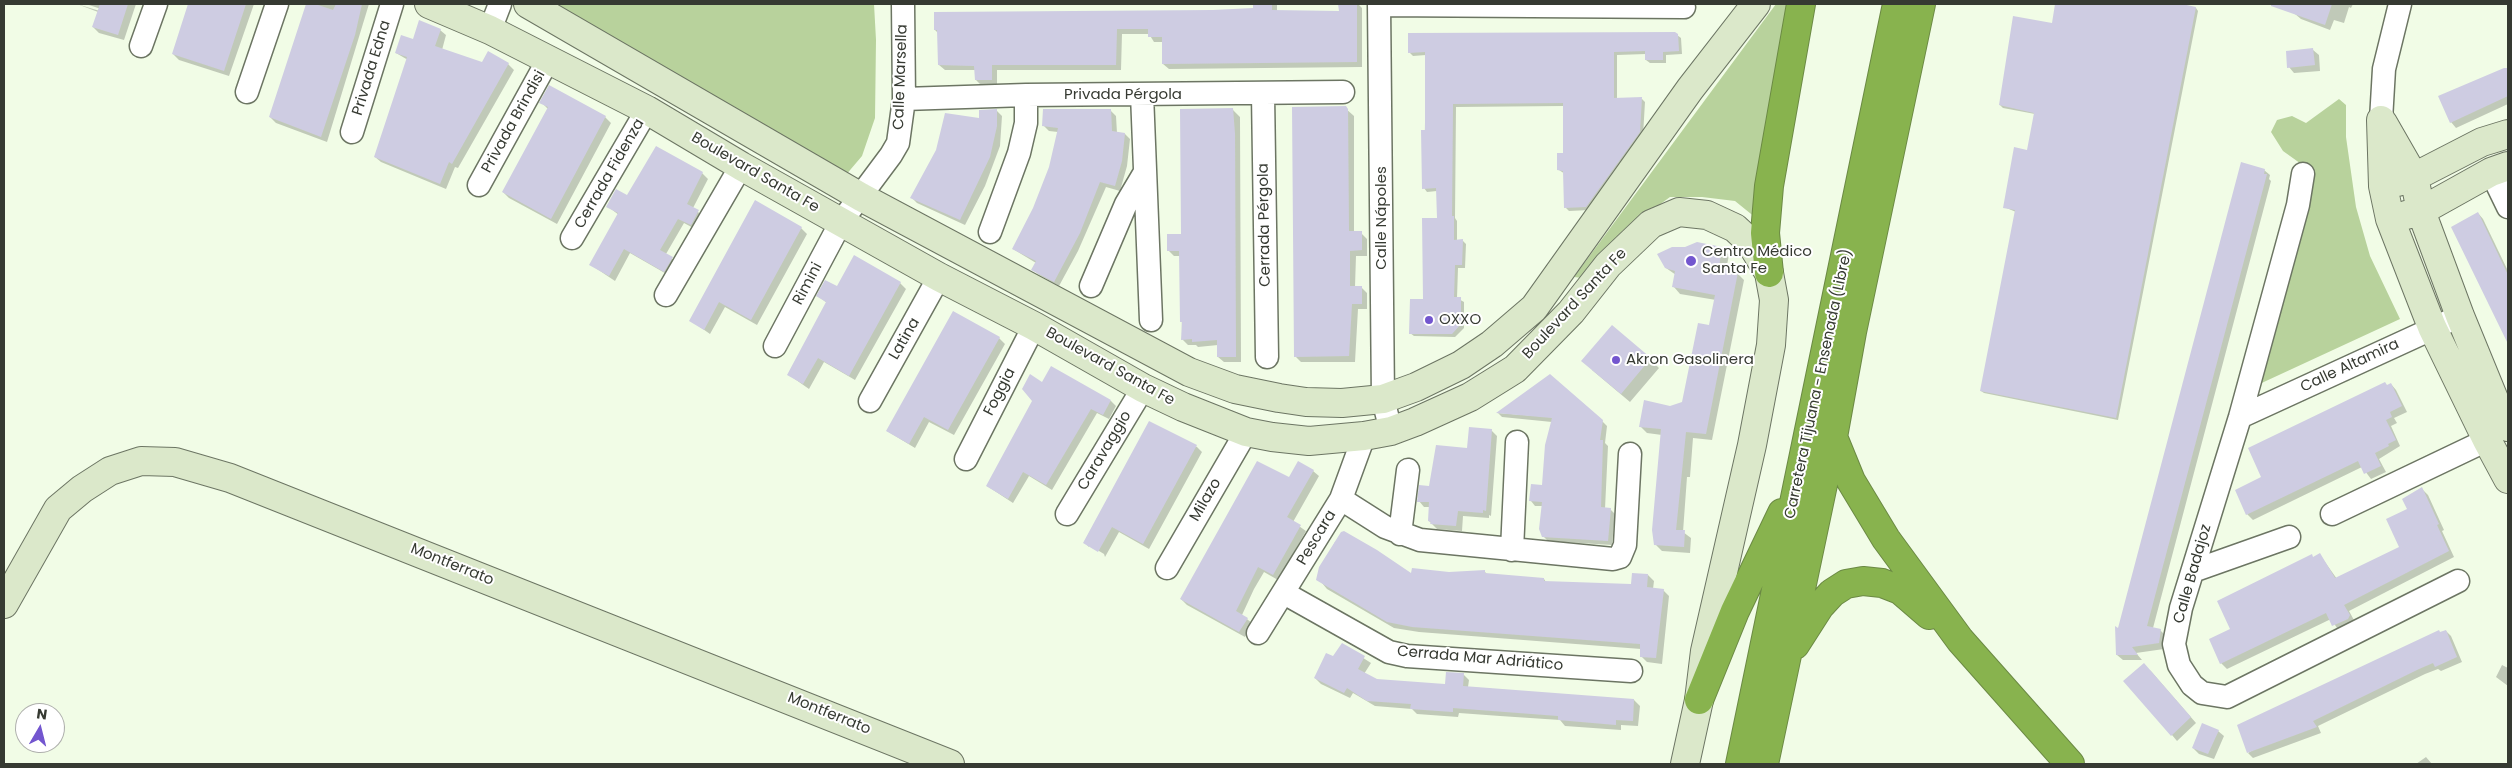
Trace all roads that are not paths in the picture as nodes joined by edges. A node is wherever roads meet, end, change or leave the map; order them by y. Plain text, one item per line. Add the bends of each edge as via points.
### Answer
1 (156, 4) edge
2 (277, 4) edge
3 (392, 4) edge
4 (429, 4) edge
5 (500, 4) edge
6 (528, 4) edge
7 (903, 4) edge
8 (1379, 4) edge
9 (1756, 4) edge
10 (1800, 4) edge
11 (1897, 4) edge
12 (1921, 4) edge
13 (2400, 4) edge
14 (1684, 7) dead end
15 (490, 30) junction
16 (141, 46) dead end
17 (549, 58) junction
18 (247, 92) dead end
19 (1343, 92) dead end
20 (1142, 94) junction
21 (1263, 94) junction
22 (1026, 95) junction
23 (904, 99) junction
24 (647, 110) junction
25 (2381, 120) junction
26 (352, 132) dead end
27 (2508, 134) edge
28 (741, 166) junction
29 (2500, 169) edge
30 (1145, 171) junction
31 (2302, 174) dead end
32 (2414, 176) junction
33 (479, 185) dead end
34 (2383, 186) junction
35 (861, 197) junction
36 (2508, 207) edge
37 (2422, 211) junction
38 (2390, 219) junction
39 (841, 222) junction
40 (990, 232) dead end
41 (572, 238) dead end
42 (1769, 273) junction
43 (939, 277) junction
44 (1091, 286) dead end
45 (1551, 286) junction
46 (666, 295) dead end
47 (1571, 312) junction
48 (2460, 316) junction
49 (1151, 320) dead end
50 (1034, 326) junction
51 (2432, 327) junction
52 (775, 346) dead end
53 (1267, 357) dead end
54 (1143, 388) junction
55 (1383, 399) junction
56 (870, 401) dead end
57 (2240, 417) junction
58 (1246, 432) junction
59 (1392, 432) junction
60 (2497, 434) edge
61 (1364, 436) junction
62 (1833, 437) junction
63 (1517, 442) dead end
64 (1630, 454) dead end
65 (966, 459) dead end
66 (1408, 470) dead end
67 (1800, 476) junction
68 (2508, 479) edge
69 (1341, 499) junction
70 (1068, 514) dead end
71 (2332, 514) dead end
72 (1400, 534) junction
73 (2289, 537) dead end
74 (1512, 550) junction
75 (1167, 568) dead end
76 (2193, 571) junction
77 (2458, 581) dead end
78 (1284, 593) junction
79 (4, 604) edge
80 (1258, 634) dead end
81 (1960, 640) junction
82 (1784, 665) junction
83 (1631, 670) dead end
84 (1699, 700) junction
85 (950, 764) edge
86 (1685, 764) edge
87 (1740, 764) edge
88 (1764, 764) edge
89 (2070, 764) edge

1 - 16 street
2 - 18 street
3 - 26 street, Privada Edna
4 - 15 main road, Boulevard Santa Fe
5 - 15 street
6 - 35 main road, Boulevard Santa Fe
7 - 23 street, Calle Marsella
8 - 14 street
8 - 55 street, Calle Nápoles
9 - 45 main road, Boulevard Santa Fe via 1690,89
10 - 42 highway via 1769,186 1766,233
11 - 67 highway, Carretera Tijuana - Ensenada (Libre)
12 - 62 highway, Carretera Tijuana - Ensenada (Libre)
13 - 25 street via 2384,68
15 - 17 main road, Boulevard Santa Fe
17 - 24 main road, Boulevard Santa Fe
17 - 33 street, Privada Brindisi
19 - 21 street, Privada Pérgola
20 - 21 street, Privada Pérgola
20 - 22 street, Privada Pérgola
20 - 30 street
21 - 53 street, Cerrada Pérgola
22 - 23 street, Privada Pérgola
22 - 40 street via 1026,123 1019,153
23 - 35 street, Calle Marsella via 898,143
24 - 28 main road, Boulevard Santa Fe
24 - 41 street, Cerrada Fidenza
25 - 32 main road
25 - 34 main road
27 - 32 main road via 2482,142
28 - 39 main road, Boulevard Santa Fe
28 - 46 street
29 - 36 street
29 - 37 main road
30 - 44 street via 1126,204
30 - 49 street
31 - 57 street, Calle Badajoz via 2298,205
32 - 34 main road
32 - 37 main road
34 - 38 main road
35 - 39 street, Calle Marsella
35 - 55 main road, Boulevard Santa Fe via 1189,372 1235,389 1306,402
37 - 38 main road
37 - 48 main road
38 - 51 main road
39 - 43 main road, Boulevard Santa Fe
39 - 52 street, Rimini
42 - 47 main road, Boulevard Santa Fe via 1750,242 1735,228 1706,215 1679,212 1651,224 1608,265
42 - 84 main road, Boulevard Santa Fe via 1774,300 1771,345 1752,445 1705,651
43 - 50 main road, Boulevard Santa Fe
43 - 56 street, Latina
45 - 47 street
45 - 55 main road, Boulevard Santa Fe via 1534,308 1484,350 1416,387
47 - 59 main road, Boulevard Santa Fe via 1515,369 1470,397
48 - 51 street, Calle Altamira
48 - 60 main road via 2501,416
50 - 54 main road, Boulevard Santa Fe
50 - 65 street, Foggia
51 - 57 street, Calle Altamira
51 - 60 main road
54 - 58 main road, Boulevard Santa Fe via 1183,408
54 - 70 street, Caravaggio
55 - 59 street, Calle Nápoles
57 - 76 street, Calle Badajoz
58 - 61 main road, Boulevard Santa Fe via 1309,441
58 - 75 street, Milazo
59 - 61 main road, Boulevard Santa Fe
60 - 68 main road
60 - 71 street
61 - 69 street, Pescara
62 - 81 highway via 1841,462 1873,519
62 - 82 highway, Carretera Tijuana - Ensenada (Libre)
63 - 74 street
64 - 74 street via 1625,545 1620,557 1606,559
66 - 72 street
67 - 84 highway via 1735,611
67 - 87 highway, Carretera Tijuana - Ensenada (Libre)
69 - 72 street
69 - 78 street, Pescara
72 - 74 street via 1420,540
73 - 76 street
76 - 77 street, Calle Badajoz via 2174,644 2179,664 2192,685 2202,693 2227,697
78 - 80 street, Pescara
78 - 83 street, Cerrada Mar Adriático via 1389,652 1408,656
79 - 85 main road, Montferrato via 58,509 82,489 110,471 141,461 176,462 248,485
81 - 82 highway via 1900,590 1882,583 1846,584 1832,592 1820,606
81 - 89 highway
82 - 88 highway, Carretera Tijuana - Ensenada (Libre)
84 - 86 main road, Boulevard Santa Fe

